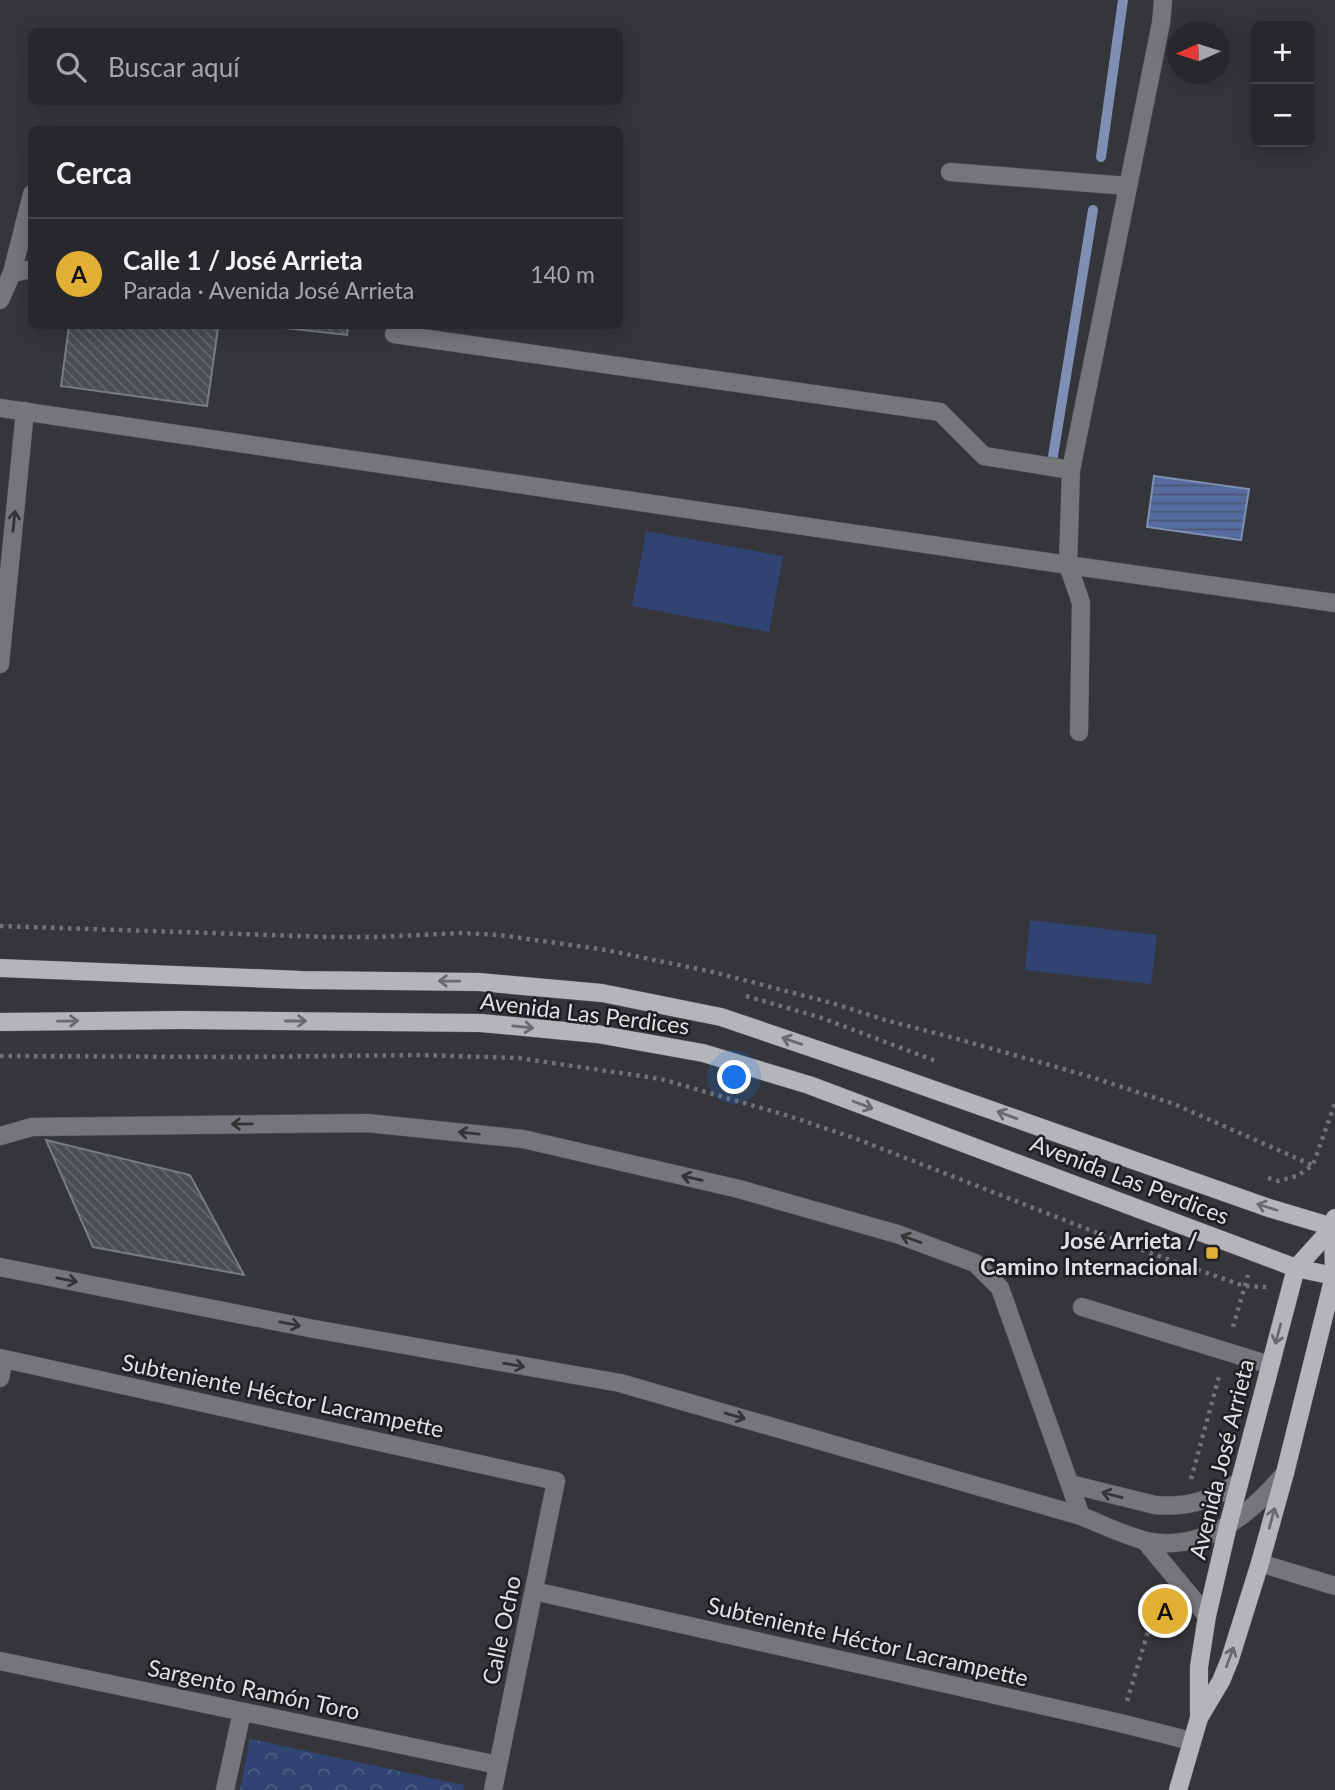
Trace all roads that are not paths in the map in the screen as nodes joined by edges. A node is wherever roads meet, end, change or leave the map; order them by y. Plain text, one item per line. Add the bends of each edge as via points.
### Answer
1 (1163, 0) edge
2 (950, 172) dead end
3 (1128, 186) junction
4 (28, 210) edge
5 (28, 270) edge
6 (12, 273) junction
7 (0, 300) edge
8 (394, 334) dead end
9 (0, 408) edge
10 (25, 411) junction
11 (1070, 470) junction
12 (1068, 565) junction
13 (1335, 603) edge
14 (0, 664) edge
15 (1079, 732) dead end
16 (0, 968) edge
17 (0, 1022) edge
18 (0, 1136) edge
19 (1334, 1223) edge
20 (0, 1267) edge
21 (1296, 1268) junction
22 (1334, 1276) edge
23 (1082, 1307) dead end
24 (2, 1359) edge
25 (1270, 1365) junction
26 (0, 1378) edge
27 (1285, 1473) junction
28 (556, 1480) joint
29 (1239, 1482) junction
30 (1070, 1484) junction
31 (1081, 1516) junction
32 (1228, 1525) junction
33 (1145, 1541) junction
34 (1260, 1563) junction
35 (1335, 1586) edge
36 (534, 1591) junction
37 (1207, 1616) junction
38 (0, 1661) edge
39 (242, 1712) junction
40 (1199, 1718) junction
41 (1191, 1741) junction
42 (498, 1765) junction
43 (225, 1790) edge
44 (493, 1790) edge
45 (1178, 1790) edge

1 - 3 street
2 - 3 street
3 - 11 street
4 - 6 street
5 - 6 street
6 - 7 street
8 - 11 street via 940,412 984,456
9 - 10 street
10 - 12 street
14 -> 10 street
11 - 12 street
12 - 13 street
12 - 15 street via 1081,603
19 -> 16 main road, Avenida Las Perdices via 1269,1208 721,1017 602,993 479,982
17 -> 21 main road, Avenida Las Perdices via 481,1023 597,1034 703,1052 809,1085
30 -> 18 street via 1000,1288 975,1263 897,1234 740,1189 523,1139 367,1123 32,1127
19 - 21 main road, Avenida José Arrieta
19 - 22 main road, Avenida José Arrieta
20 -> 31 street via 620,1384
21 - 22 main road, Avenida Las Perdices
21 -> 25 main road, Avenida José Arrieta
22 - 27 main road, Avenida José Arrieta
23 - 25 street
24 - 26 street
24 - 28 street, Subteniente Héctor Lacrampette
25 - 29 main road, Avenida José Arrieta
27 - 32 street via 1249,1511
34 -> 27 main road, Avenida José Arrieta
28 - 36 street, Calle Ocho
29 -> 30 street via 1203,1502 1169,1507
29 - 32 main road, Avenida José Arrieta
30 - 31 street
31 - 33 street
32 - 33 street via 1193,1540
32 - 37 main road, Avenida José Arrieta
33 - 37 street
34 - 35 street
40 -> 34 main road, Avenida José Arrieta via 1230,1659
36 - 41 street, Subteniente Héctor Lacrampette
36 - 42 street, Calle Ocho
37 - 40 main road, Avenida José Arrieta via 1199,1667
38 - 39 street, Sargento Ramón Toro
39 - 42 street, Sargento Ramón Toro
39 - 43 street
40 - 41 main road, Avenida José Arrieta
41 - 45 main road, Avenida José Arrieta
42 - 44 street, Calle Ocho

